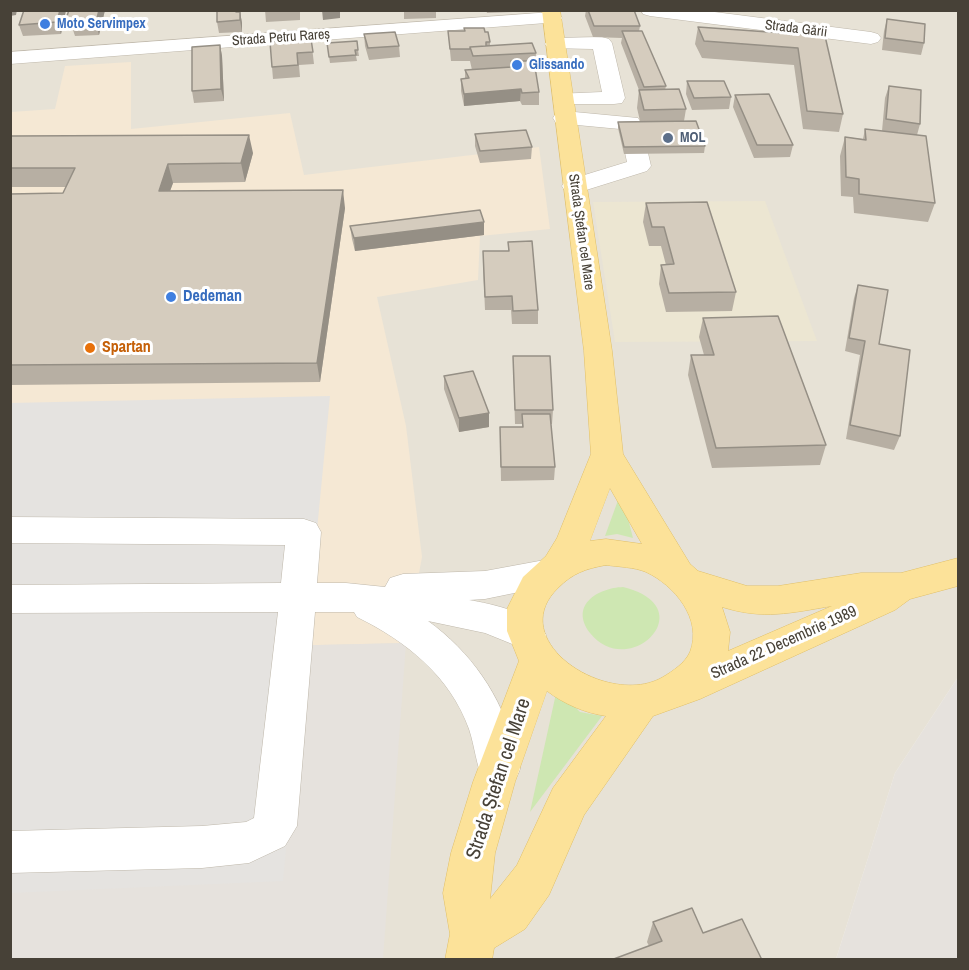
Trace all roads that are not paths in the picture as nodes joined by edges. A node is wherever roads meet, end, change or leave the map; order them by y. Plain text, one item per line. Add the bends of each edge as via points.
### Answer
1 (650, 10) edge
2 (551, 14) edge
3 (871, 38) dead end
4 (555, 44) junction
5 (10, 58) edge
6 (563, 108) junction
7 (574, 186) junction
8 (607, 454) junction
9 (10, 530) edge
10 (555, 569) junction
11 (681, 577) junction
12 (955, 578) edge
13 (901, 587) junction
14 (346, 597) junction
15 (298, 598) junction
16 (10, 599) edge
17 (532, 648) junction
18 (652, 699) junction
19 (499, 769) junction
20 (10, 852) edge
21 (470, 947) edge

1 - 3 street, Strada Gării
2 - 4 main road, Strada Ștefan cel Mare
2 - 5 street, Strada Petru Rareș
4 - 6 main road, Strada Ștefan cel Mare
4 - 6 street via 602,43 614,98
6 - 7 main road, Strada Ștefan cel Mare
6 - 7 street via 630,123 639,166
7 - 8 main road, Strada Ștefan cel Mare via 598,351
8 - 10 main road, Strada Ștefan cel Mare via 573,541
8 - 11 main road, Strada Ștefan cel Mare
9 - 15 street via 304,532
10 - 11 main road, Strada Ștefan cel Mare via 577,557 606,552 633,554 662,564
10 - 14 street via 485,585 385,587
10 - 17 main road, Strada Ștefan cel Mare via 531,594 525,618
11 - 13 main road, Strada 22 Decembrie 1989 via 747,600 789,599 861,586
11 - 18 main road, Strada Ștefan cel Mare via 698,594 711,629 708,655 691,680
12 - 13 main road, Strada 22 Decembrie 1989
13 - 18 main road, Strada 22 Decembrie 1989 via 882,600
14 - 15 street
14 - 17 street via 490,619
14 - 19 street via 401,621 429,640 464,680 489,729
15 - 16 street
15 - 20 street via 275,826 270,832 249,842 202,847
17 - 18 main road via 549,673 575,691 606,701
17 - 19 main road, Strada Ștefan cel Mare
18 - 21 main road, Strada Ștefan cel Mare via 568,802 533,880 509,913
19 - 21 main road, Strada Ștefan cel Mare via 473,853 466,893

